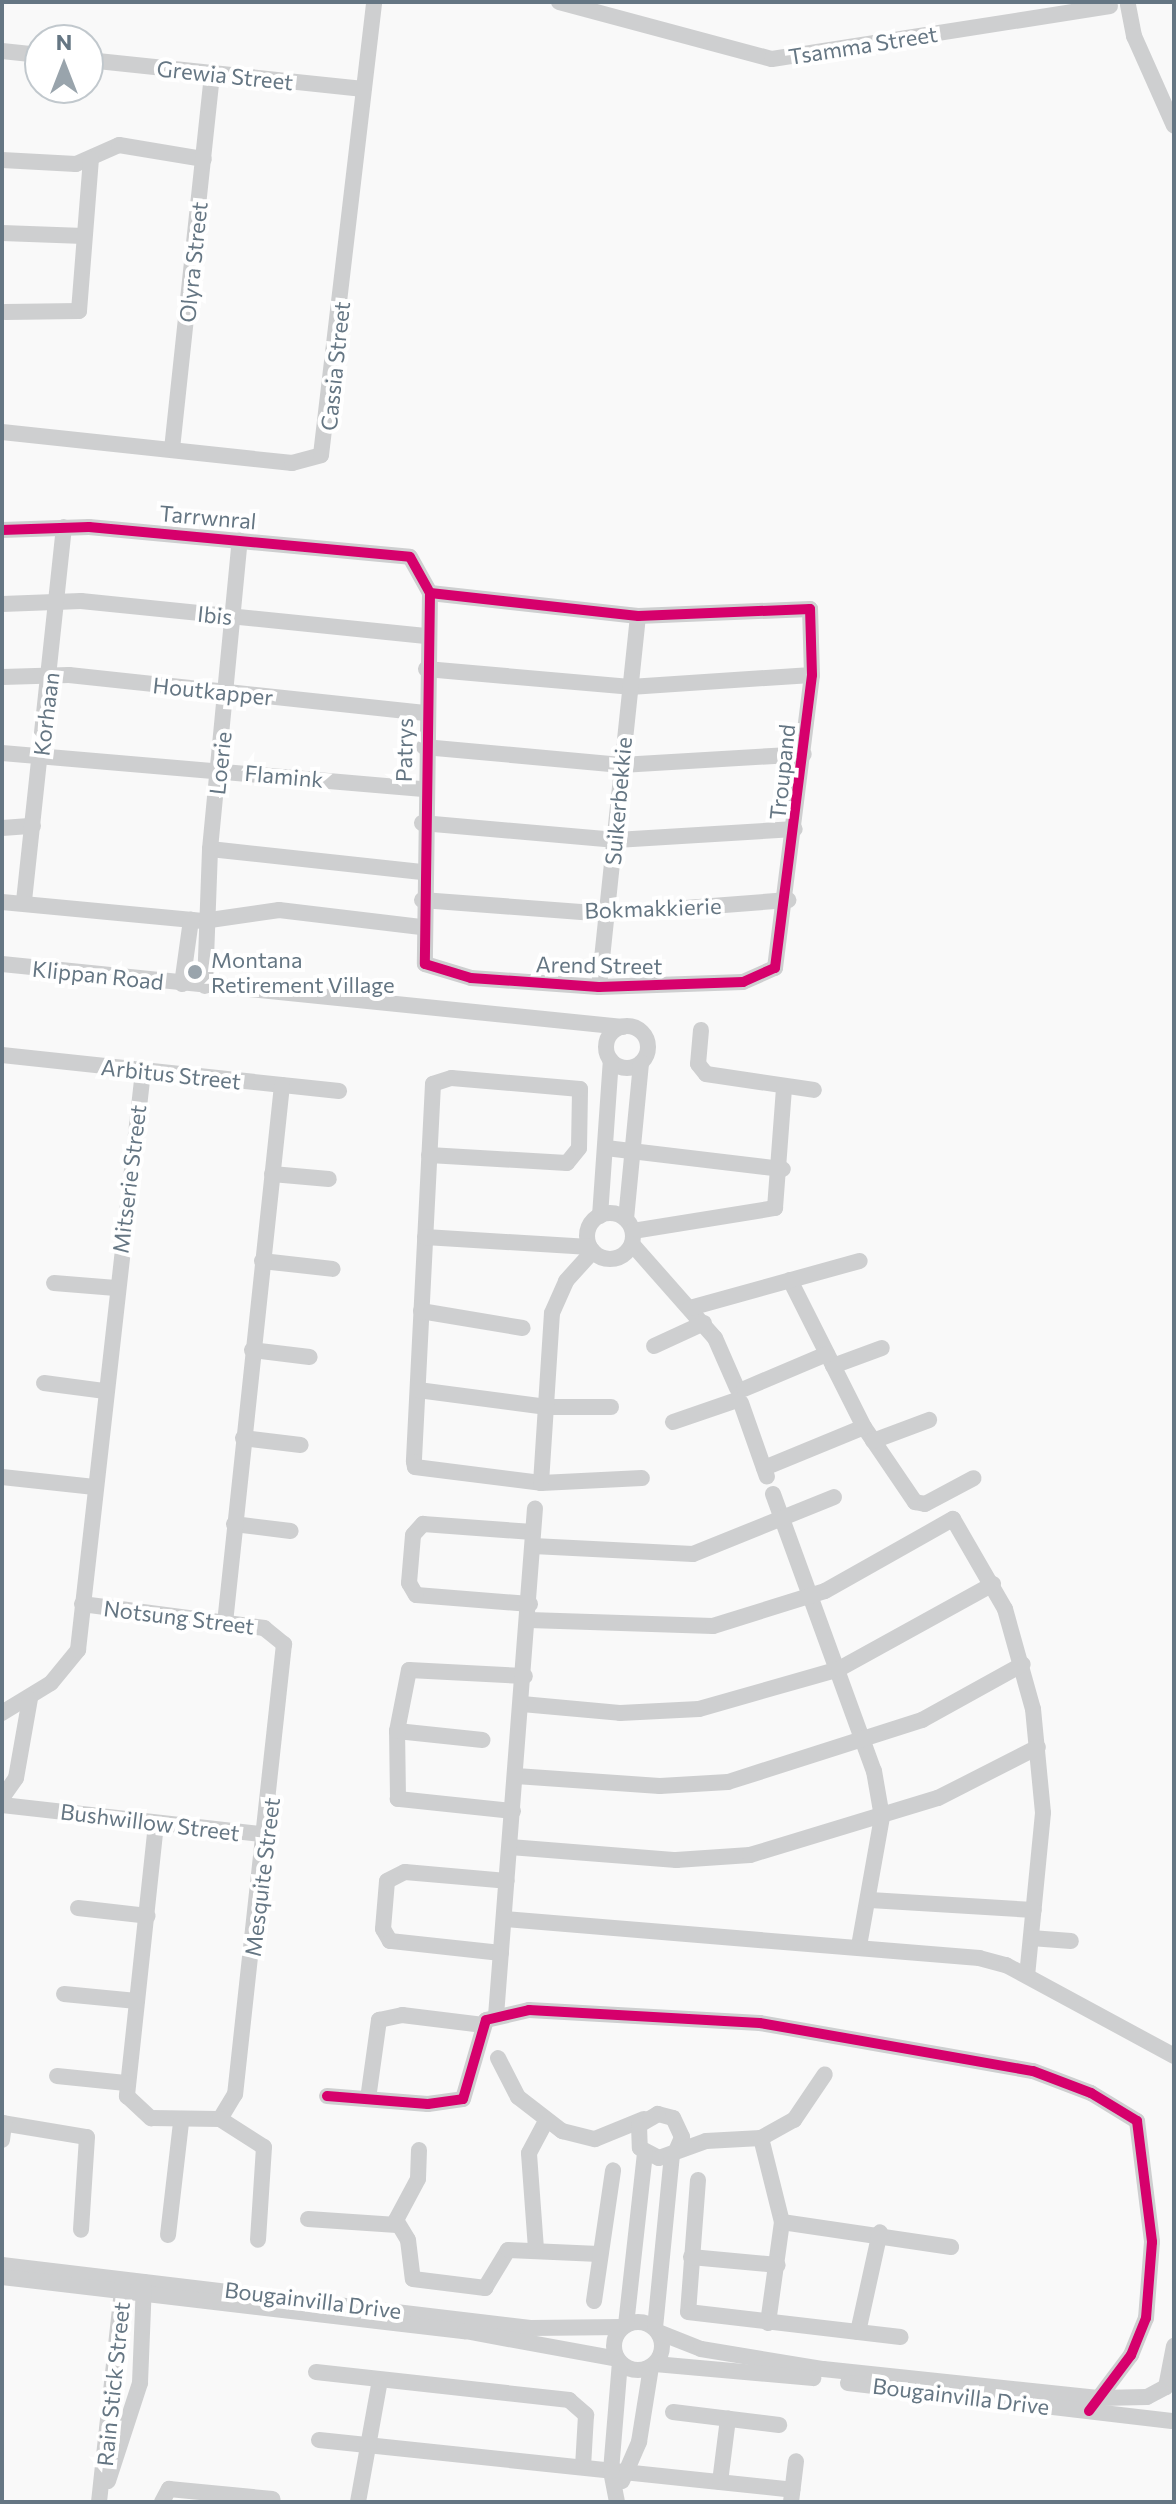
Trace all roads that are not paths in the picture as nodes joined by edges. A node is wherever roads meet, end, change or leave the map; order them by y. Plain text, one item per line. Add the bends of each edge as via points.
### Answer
1 (374, 2) edge
2 (559, 2) edge
3 (1081, 5) edge
4 (1118, 5) edge
5 (2, 51) edge
6 (24, 53) edge
7 (104, 62) edge
8 (212, 74) junction
9 (363, 89) junction
10 (1174, 126) edge
11 (91, 159) junction
12 (204, 159) junction
13 (2, 160) edge
14 (2, 233) edge
15 (84, 236) junction
16 (5, 312) dead end
17 (2, 432) edge
18 (172, 449) junction
19 (64, 527) junction
20 (2, 530) edge
21 (240, 540) junction
22 (430, 593) junction
23 (57, 600) junction
24 (2, 604) edge
25 (638, 616) junction
26 (234, 617) junction
27 (428, 636) junction
28 (426, 669) junction
29 (51, 674) junction
30 (812, 675) junction
31 (2, 677) edge
32 (630, 687) junction
33 (227, 693) junction
34 (425, 713) junction
35 (424, 747) junction
36 (42, 752) junction
37 (2, 753) edge
38 (804, 754) junction
39 (621, 765) junction
40 (219, 770) junction
41 (423, 789) junction
42 (422, 823) junction
43 (33, 826) junction
44 (2, 828) edge
45 (795, 829) junction
46 (616, 840) junction
47 (210, 849) junction
48 (422, 872) junction
49 (422, 900) junction
50 (788, 900) junction
51 (24, 901) junction
52 (2, 902) edge
53 (607, 914) junction
54 (191, 920) junction
55 (209, 921) junction
56 (421, 927) junction
57 (421, 950) joint
58 (781, 958) joint
59 (2, 964) edge
60 (182, 984) junction
61 (205, 986) junction
62 (599, 987) junction
63 (575, 1023) junction
64 (623, 1027) junction
65 (701, 1030) dead end
66 (608, 1040) junction
67 (2, 1055) edge
68 (611, 1060) junction
69 (641, 1063) junction
70 (143, 1071) junction
71 (282, 1085) junction
72 (784, 1087) junction
73 (814, 1090) dead end
74 (339, 1091) dead end
75 (606, 1148) junction
76 (635, 1151) junction
77 (429, 1155) junction
78 (783, 1169) junction
79 (272, 1174) junction
80 (329, 1179) dead end
81 (600, 1216) junction
82 (630, 1232) junction
83 (425, 1237) junction
84 (592, 1249) junction
85 (262, 1261) junction
86 (860, 1261) dead end
87 (333, 1269) dead end
88 (790, 1280) junction
89 (54, 1283) dead end
90 (116, 1288) junction
91 (690, 1308) junction
92 (421, 1311) junction
93 (704, 1323) junction
94 (523, 1328) dead end
95 (654, 1346) dead end
96 (882, 1348) dead end
97 (252, 1350) junction
98 (310, 1357) dead end
99 (830, 1360) junction
100 (44, 1383) dead end
101 (418, 1390) junction
102 (105, 1391) junction
103 (739, 1395) junction
104 (547, 1407) junction
105 (611, 1407) dead end
106 (929, 1420) dead end
107 (673, 1422) dead end
108 (869, 1434) junction
109 (243, 1438) junction
110 (301, 1445) dead end
111 (2, 1477) edge
112 (642, 1478) dead end
113 (974, 1478) dead end
114 (768, 1480) junction
115 (541, 1483) junction
116 (94, 1487) junction
117 (834, 1497) dead end
118 (535, 1508) dead end
119 (784, 1523) junction
120 (234, 1524) junction
121 (291, 1531) dead end
122 (533, 1539) junction
123 (993, 1584) junction
124 (811, 1596) junction
125 (82, 1604) junction
126 (529, 1612) junction
127 (225, 1623) junction
128 (276, 1633) joint
129 (1023, 1664) junction
130 (839, 1669) junction
131 (525, 1676) junction
132 (30, 1699) junction
133 (522, 1704) junction
134 (2, 1714) edge
135 (397, 1731) junction
136 (21, 1734) junction
137 (483, 1740) dead end
138 (865, 1742) junction
139 (1038, 1747) junction
140 (516, 1776) junction
141 (16, 1778) junction
142 (2, 1798) edge
143 (2, 1805) edge
144 (32, 1808) junction
145 (513, 1811) junction
146 (882, 1817) junction
147 (156, 1824) junction
148 (268, 1835) junction
149 (510, 1847) junction
150 (507, 1881) junction
151 (870, 1900) junction
152 (78, 1908) dead end
153 (1034, 1910) junction
154 (148, 1916) junction
155 (504, 1919) junction
156 (1031, 1938) junction
157 (1071, 1941) dead end
158 (859, 1946) junction
159 (501, 1953) junction
160 (1027, 1975) junction
161 (64, 1994) dead end
162 (137, 2001) junction
163 (489, 2020) junction
164 (1174, 2056) edge
165 (498, 2058) dead end
166 (825, 2074) dead end
167 (57, 2076) dead end
168 (126, 2083) junction
169 (327, 2096) dead end
170 (368, 2099) junction
171 (220, 2119) junction
172 (644, 2119) junction
173 (181, 2122) junction
174 (3, 2123) edge
175 (545, 2123) junction
176 (678, 2123) junction
177 (611, 2136) junction
178 (761, 2138) junction
179 (2, 2140) edge
180 (706, 2141) junction
181 (419, 2150) dead end
182 (642, 2150) junction
183 (674, 2152) junction
184 (613, 2170) dead end
185 (698, 2180) dead end
186 (308, 2219) dead end
187 (782, 2222) junction
188 (397, 2225) junction
189 (81, 2230) dead end
190 (880, 2232) junction
191 (168, 2235) dead end
192 (258, 2240) dead end
193 (951, 2247) dead end
194 (536, 2249) junction
195 (599, 2254) junction
196 (691, 2257) junction
197 (2, 2265) edge
198 (778, 2265) junction
199 (2, 2277) edge
200 (123, 2285) junction
201 (144, 2286) junction
202 (594, 2301) dead end
203 (768, 2323) junction
204 (625, 2326) junction
205 (656, 2330) junction
206 (858, 2332) junction
207 (901, 2337) dead end
208 (1174, 2346) edge
209 (619, 2360) junction
210 (653, 2365) junction
211 (316, 2372) dead end
212 (380, 2380) junction
213 (1170, 2386) edge
214 (1100, 2398) junction
215 (1089, 2411) junction
216 (673, 2412) dead end
217 (728, 2419) junction
218 (1173, 2421) edge
219 (779, 2425) dead end
220 (319, 2440) dead end
221 (369, 2445) junction
222 (796, 2461) dead end
223 (583, 2467) junction
224 (720, 2482) junction
225 (619, 2483) edge
226 (101, 2496) edge
227 (792, 2496) edge
228 (273, 2499) dead end
229 (162, 2502) edge
230 (358, 2502) edge

1 - 9 street, Cassia Street
2 - 3 street, Tsamma Street via 772,59
3 - 4 street, Tsamma Street
4 - 10 street
5 - 6 street
7 - 8 street, Grewia Street
8 - 9 street, Grewia Street
8 - 12 street, Olyra Street
9 - 18 street, Cassia Street via 325,448 301,463
11 - 12 street via 119,145
11 - 13 street
11 - 15 street
12 - 18 street, Olyra Street
14 - 15 street
15 - 16 street via 79,311
17 - 18 street, Cassia Street
19 - 20 street, Tarrwnral
19 - 21 street, Tarrwnral
19 - 23 street, Korhaan
21 - 22 street, Tarrwnral via 410,557
21 - 26 street, Loerie
22 - 25 street
22 - 27 street, Patrys
23 - 24 street, Ibis
23 - 26 street, Ibis
23 - 29 street, Korhaan
25 - 30 street, Troupand via 792,605 814,617
25 - 32 street, Suikerbekkie
26 - 27 street, Ibis
26 - 33 street, Loerie
27 - 28 street, Patrys
28 - 32 street
28 - 34 street, Patrys
29 - 31 street, Houtkapper
29 - 33 street, Houtkapper
29 - 36 street, Korhaan
30 - 32 street
30 - 38 street, Troupand
32 - 39 street, Suikerbekkie
33 - 34 street, Houtkapper
33 - 40 street, Loerie
34 - 35 street, Patrys
35 - 39 street
35 - 41 street, Patrys
36 - 37 street, Flamink
36 - 40 street, Flamink
36 - 43 street, Korhaan
38 - 39 street
38 - 45 street, Troupand
39 - 46 street, Suikerbekkie
40 - 41 street, Flamink
40 - 47 street, Loerie
41 - 42 street, Patrys
42 - 46 street
42 - 48 street, Patrys
43 - 44 street
43 - 51 street, Korhaan
45 - 46 street
45 - 50 street, Troupand
46 - 53 street, Suikerbekkie
47 - 48 street
47 - 55 street, Loerie
48 - 49 street, Patrys
49 - 53 street, Bokmakkierie
49 - 56 street, Patrys
50 - 53 street, Bokmakkierie
50 - 58 street, Troupand
51 - 52 street
51 - 54 street
53 - 62 street, Suikerbekkie
54 - 55 street
54 - 60 street
55 - 56 street via 279,910
55 - 61 street, Loerie
56 - 57 street, Patrys
57 - 62 street, Arend Street via 425,964 443,974
58 - 62 street, Arend Street via 767,974 743,982
59 - 60 street, Klippan Road
60 - 61 street, Klippan Road
61 - 63 street, Klippan Road
63 - 64 street, Klippan Road
63 - 66 street, Klippan Road
64 - 66 street
64 - 69 street via 646,1038
65 - 72 street via 700,1070
66 - 68 street
67 - 70 street, Arbitus Street
68 - 69 street via 629,1068
68 - 75 street
69 - 76 street
70 - 71 street, Arbitus Street
70 - 90 street, Mitserie Street
71 - 74 street, Arbitus Street
71 - 79 street
72 - 73 street
72 - 78 street
75 - 76 street
75 - 81 street
76 - 78 street
76 - 82 street
77 - 77 street via 438,1079 580,1089 579,1148 567,1163
77 - 83 street
78 - 82 street via 770,1211
79 - 80 street
79 - 85 street
81 - 82 street
81 - 84 street via 589,1229
82 - 84 street via 614,1258
82 - 91 street
83 - 84 street
83 - 92 street
84 - 104 street via 566,1281 552,1313
85 - 87 street
85 - 97 street
86 - 88 street
88 - 91 street
88 - 99 street
89 - 90 street
90 - 102 street, Mitserie Street
91 - 93 street
92 - 94 street
92 - 101 street
93 - 95 street
93 - 103 street
96 - 99 street
97 - 98 street
97 - 109 street
99 - 103 street
99 - 108 street
100 - 102 street
101 - 104 street
101 - 115 street via 418,1471
102 - 116 street, Mitserie Street
103 - 107 street
103 - 114 street
104 - 105 street
104 - 115 street
106 - 108 street
108 - 113 street via 918,1504
108 - 114 street
109 - 110 street
109 - 120 street
111 - 116 street
112 - 115 street
114 - 119 street
116 - 125 street, Mitserie Street
117 - 119 street
118 - 122 street
119 - 122 street via 675,1557
119 - 124 street
120 - 121 street
120 - 127 street
122 - 126 street
122 - 126 street via 423,1524 413,1535 409,1583 416,1595
123 - 124 street via 953,1519
123 - 129 street
123 - 130 street
124 - 126 street via 689,1630
124 - 130 street
125 - 127 street, Notsung Street
125 - 132 street, Mitserie Street via 75,1659
126 - 131 street
127 - 128 street, Notsung Street
128 - 148 street, Mesquite Street via 286,1670
129 - 138 street via 922,1720
129 - 139 street
130 - 133 street via 685,1710
130 - 138 street
131 - 133 street
131 - 135 street via 409,1670
132 - 134 street, Mitserie Street
132 - 136 street
133 - 140 street
134 - 136 street
135 - 137 street
135 - 145 street via 398,1799
136 - 141 street
138 - 140 street via 690,1786
138 - 146 street
139 - 146 street via 970,1785
139 - 153 street via 1043,1813
140 - 145 street
141 - 142 street
141 - 144 street, Bushwillow Street
143 - 144 street, Bushwillow Street
144 - 147 street, Bushwillow Street
145 - 149 street
146 - 149 street via 708,1860
146 - 151 street
147 - 148 street, Bushwillow Street
147 - 154 street
148 - 171 street, Mesquite Street via 235,2094
149 - 150 street
150 - 155 street
150 - 159 street via 405,1872 387,1881 383,1929 390,1941
151 - 153 street
151 - 158 street
152 - 154 street
153 - 156 street
154 - 162 street
155 - 158 street
155 - 159 street
156 - 157 street
156 - 160 street
158 - 160 street via 979,1958
159 - 163 street
160 - 164 street via 1096,2019
161 - 162 street
162 - 168 street
163 - 170 street via 473,2082 463,2099
163 - 170 street via 402,2015 379,2020
163 - 214 street via 529,2010 760,2023 1033,2071 1114,2103 1137,2121 1144,2151 1151,2285 1131,2355
165 - 175 street via 518,2097
166 - 178 street via 794,2120
167 - 168 street
168 - 173 street via 142,2115
169 - 170 street
171 - 173 street
171 - 192 street via 264,2147
172 - 176 street via 658,2114
172 - 177 street
172 - 182 street
173 - 191 street
174 - 179 street
174 - 189 street via 87,2137
175 - 177 street via 580,2137
175 - 194 street via 529,2153
176 - 180 street
176 - 183 street
177 - 182 street
178 - 180 street
178 - 187 street
180 - 183 street
181 - 188 street via 418,2179
182 - 183 street
182 - 204 street
183 - 205 street
184 - 195 street
185 - 196 street
186 - 188 street
187 - 190 street
187 - 198 street
188 - 194 street via 408,2240 409,2276 419,2282 485,2288 503,2254
190 - 193 street
190 - 206 street
194 - 195 street
195 - 202 street
196 - 198 street
196 - 203 street via 688,2312
197 - 200 street, Bougainvilla Drive
198 - 203 street
199 - 200 street, Bougainvilla Drive
200 - 201 street, Bougainvilla Drive
200 - 226 street, Rain Stick Street
201 - 204 street, Bougainvilla Drive via 530,2328
201 - 209 street, Bougainvilla Drive via 550,2342
201 - 226 street, Rain Stick Street via 134,2410
203 - 206 street
204 - 205 street, Bougainvilla Drive
204 - 209 street via 614,2345
205 - 210 street via 663,2345
205 - 214 street, Bougainvilla Drive via 701,2349 823,2369
206 - 207 street
208 - 213 street
209 - 210 street, Bougainvilla Drive
209 - 225 street
210 - 215 street, Bougainvilla Drive via 693,2362
210 - 225 street
211 - 212 street
212 - 221 street
212 - 223 street via 569,2400 586,2415
213 - 214 street, Bougainvilla Drive via 1147,2397
213 - 218 street, Bougainvilla Drive via 1158,2403
214 - 215 street
215 - 218 street, Bougainvilla Drive
216 - 217 street
217 - 219 street
217 - 224 street
220 - 221 street
221 - 223 street
221 - 230 street
222 - 227 street
223 - 225 street
224 - 225 street
224 - 227 street
228 - 229 street via 169,2489

